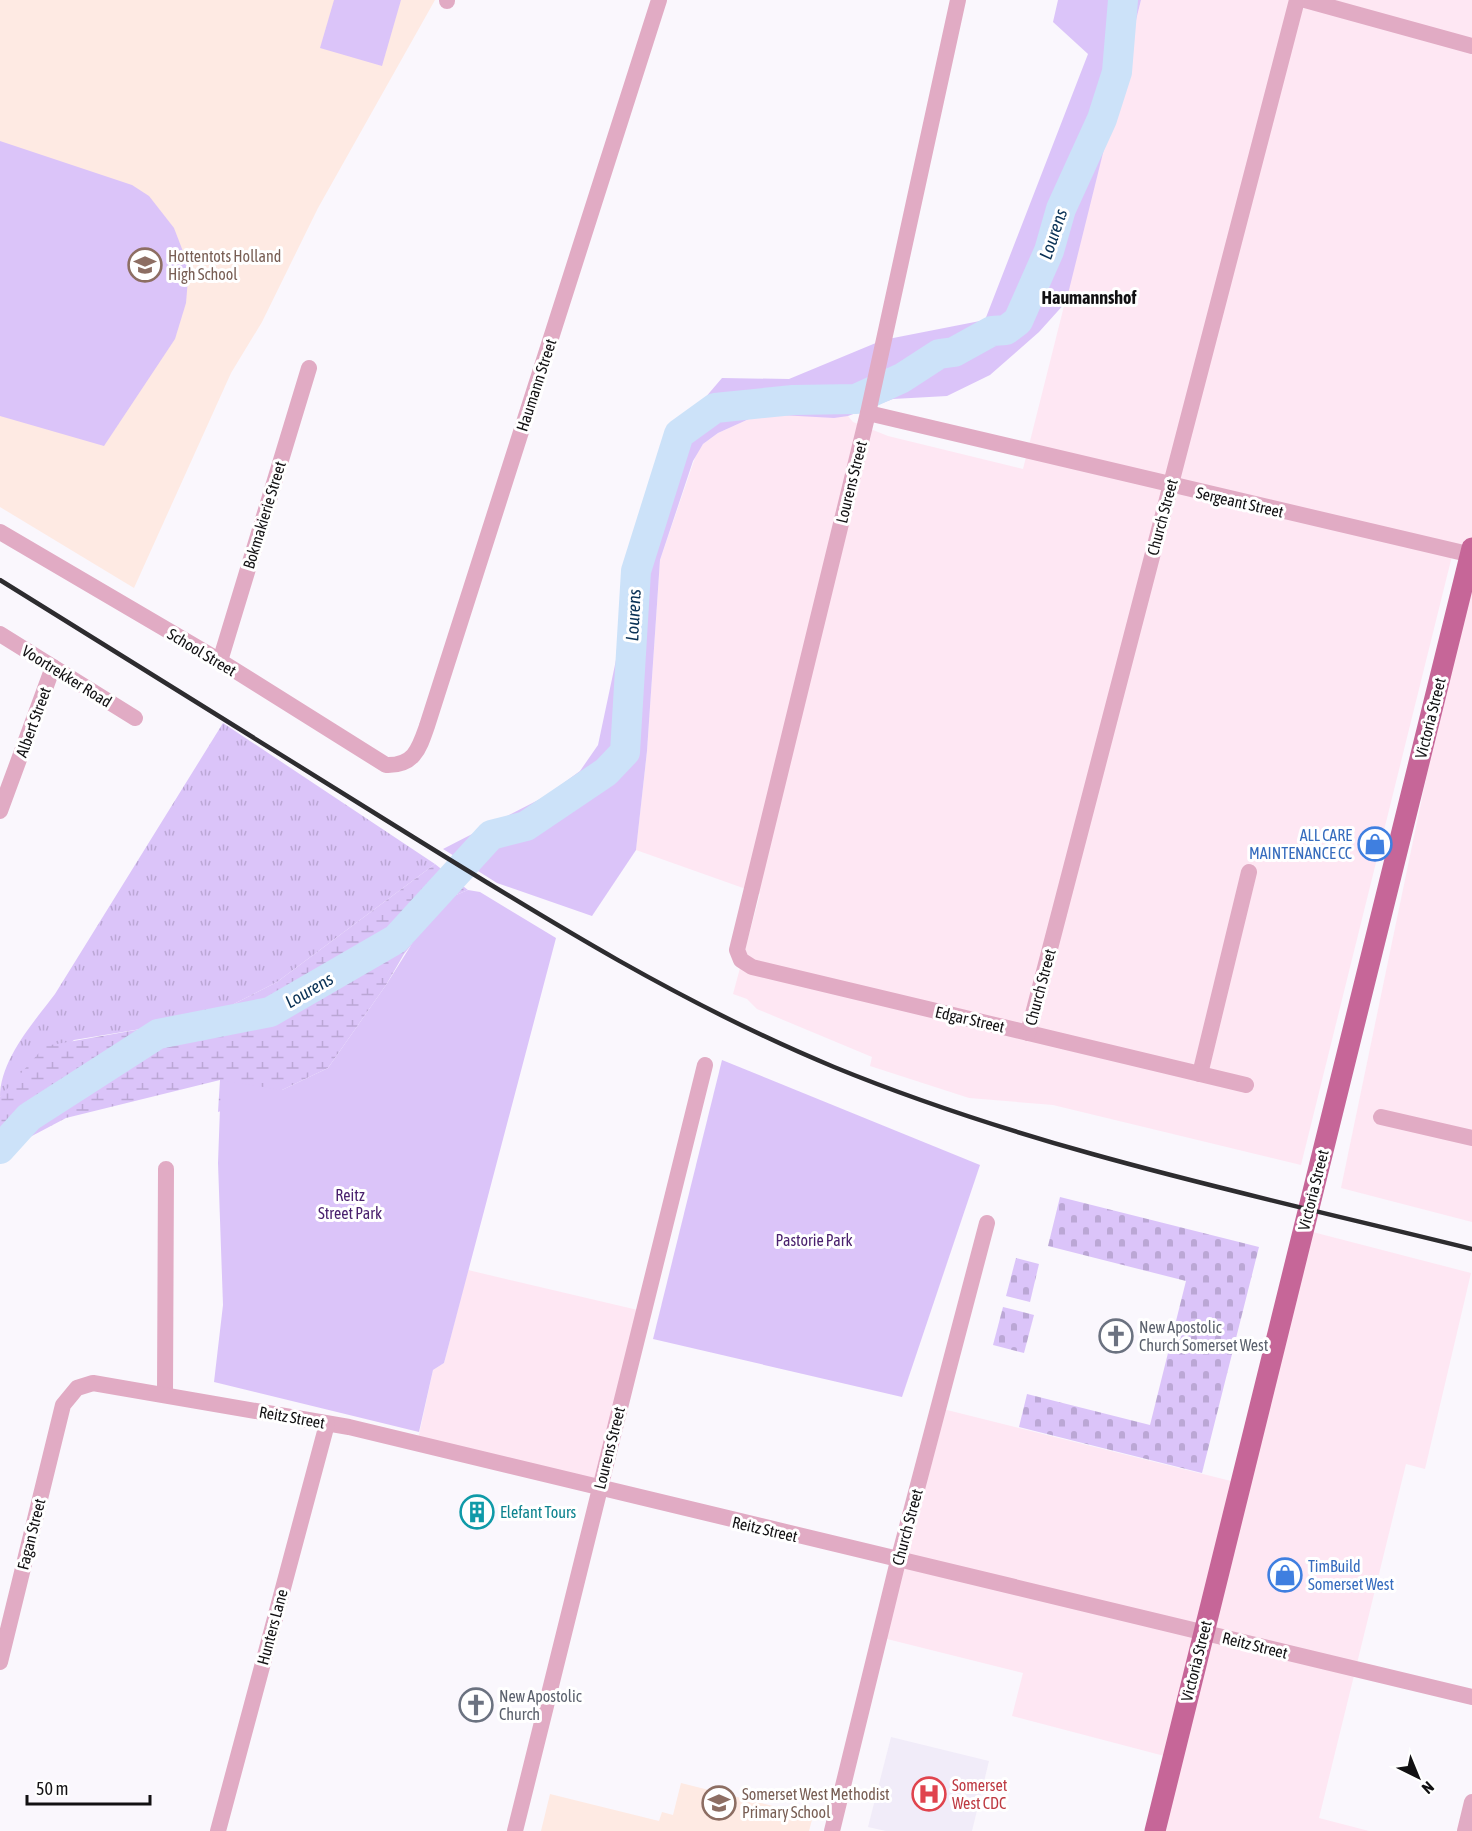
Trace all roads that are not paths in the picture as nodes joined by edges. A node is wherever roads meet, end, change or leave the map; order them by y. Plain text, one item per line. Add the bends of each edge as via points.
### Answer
1 (659, 0) edge
2 (958, 0) edge
3 (1297, 0) edge
4 (1305, 0) edge
5 (1472, 46) edge
6 (309, 368) dead end
7 (870, 406) junction
8 (1170, 486) junction
9 (0, 532) edge
10 (1471, 552) edge
11 (0, 634) edge
12 (220, 661) junction
13 (53, 667) junction
14 (135, 718) dead end
15 (404, 764) joint
16 (0, 811) edge
17 (1249, 872) dead end
18 (741, 960) joint
19 (1028, 1033) junction
20 (705, 1065) dead end
21 (1200, 1074) junction
22 (1246, 1085) dead end
23 (1381, 1117) dead end
24 (1472, 1138) edge
25 (166, 1169) dead end
26 (987, 1223) dead end
27 (165, 1394) junction
28 (63, 1405) joint
29 (327, 1424) junction
30 (599, 1489) junction
31 (898, 1561) junction
32 (1204, 1632) junction
33 (0, 1662) edge
34 (1472, 1697) edge
35 (1472, 1802) edge
36 (218, 1831) edge
37 (515, 1831) edge
38 (832, 1831) edge
39 (1155, 1831) edge
40 (1465, 1831) edge

1 - 15 street, Haumann Street via 420,747
2 - 7 street, Lourens Street
3 - 8 street, Church Street
4 - 5 street
6 - 12 street, Bokmakierie Street
7 - 8 street, Sergeant Street
7 - 18 street, Lourens Street via 736,944
8 - 10 street, Sergeant Street
8 - 19 street, Church Street
9 - 12 street, School Street
10 - 32 main road, Victoria Street
11 - 13 street, Voortrekker Road
12 - 15 street, School Street via 378,761 386,765
13 - 14 street, Voortrekker Road
13 - 16 street, Albert Street
17 - 21 street
18 - 19 street, Edgar Street via 752,967
19 - 21 street, Edgar Street
20 - 30 street, Lourens Street
21 - 22 street, Edgar Street
23 - 24 street
25 - 27 street
26 - 31 street, Church Street
27 - 28 street, Reitz Street via 93,1383 77,1388
27 - 29 street, Reitz Street
28 - 33 street, Fagan Street
29 - 30 street, Reitz Street
29 - 36 street, Hunters Lane
30 - 31 street, Reitz Street
30 - 37 street, Lourens Street
31 - 32 street, Reitz Street
31 - 38 street, Church Street
32 - 34 street, Reitz Street
32 - 39 main road, Victoria Street
35 - 40 street

